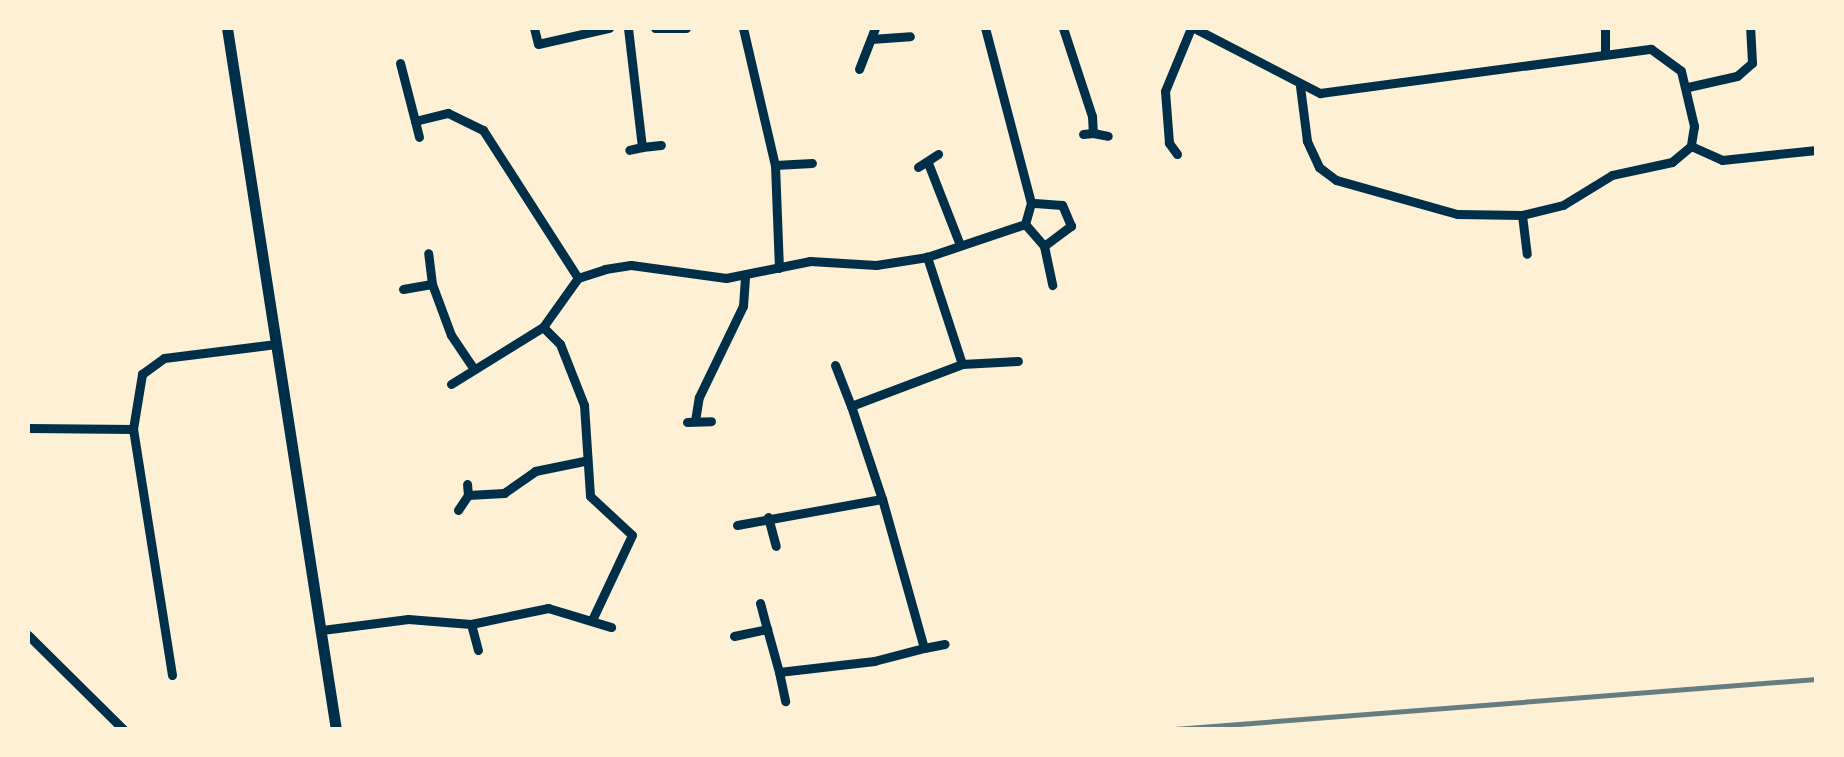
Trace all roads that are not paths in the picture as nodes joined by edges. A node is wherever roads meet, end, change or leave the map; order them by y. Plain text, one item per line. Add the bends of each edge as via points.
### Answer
1 (227, 28) edge
2 (534, 28) edge
3 (610, 28) edge
4 (628, 28) edge
5 (655, 28) edge
6 (686, 28) edge
7 (743, 28) edge
8 (876, 28) edge
9 (985, 28) edge
10 (1063, 28) edge
11 (1193, 28) edge
12 (1605, 28) edge
13 (1750, 28) edge
14 (579, 30) edge
15 (910, 36) dead end
16 (871, 38) junction
17 (1605, 52) junction
18 (400, 63) dead end
19 (859, 69) dead end
20 (1300, 86) junction
21 (1688, 87) junction
22 (415, 121) junction
23 (1108, 136) dead end
24 (419, 137) dead end
25 (660, 145) dead end
26 (1691, 146) junction
27 (642, 148) junction
28 (629, 150) dead end
29 (1816, 150) edge
30 (938, 154) dead end
31 (1177, 154) dead end
32 (812, 163) dead end
33 (775, 164) junction
34 (1031, 203) junction
35 (1522, 215) junction
36 (1027, 221) junction
37 (960, 245) junction
38 (1044, 246) junction
39 (428, 252) dead end
40 (1527, 254) dead end
41 (927, 257) junction
42 (779, 268) junction
43 (745, 276) junction
44 (578, 278) junction
45 (432, 284) junction
46 (1052, 284) dead end
47 (403, 289) dead end
48 (542, 327) junction
49 (276, 344) junction
50 (1018, 361) dead end
51 (962, 364) junction
52 (836, 365) dead end
53 (472, 366) junction
54 (451, 384) dead end
55 (851, 406) junction
56 (711, 421) dead end
57 (28, 428) edge
58 (133, 429) junction
59 (584, 461) junction
60 (882, 499) junction
61 (458, 510) dead end
62 (768, 517) junction
63 (737, 525) dead end
64 (776, 546) dead end
65 (760, 603) dead end
66 (593, 618) junction
67 (471, 624) junction
68 (610, 627) dead end
69 (767, 629) junction
70 (322, 630) junction
71 (28, 634) edge
72 (734, 636) dead end
73 (946, 644) dead end
74 (924, 648) junction
75 (478, 650) dead end
76 (779, 672) junction
77 (172, 675) dead end
78 (785, 700) dead end
79 (124, 730) edge
80 (336, 730) edge

1 - 49 street
2 - 14 street via 538,44
3 - 14 street
4 - 27 street
5 - 6 street
7 - 33 street
8 - 16 street
9 - 34 street
10 - 23 street via 1088,134
11 - 20 street
11 - 31 street via 1166,82 1165,142
12 - 17 street
13 - 21 street via 1752,63 1737,76
15 - 16 street
16 - 19 street
17 - 20 street via 1320,93
17 - 21 street via 1639,47 1662,54
18 - 22 street
20 - 35 street via 1313,158 1336,180 1457,214
21 - 26 street
22 - 24 street
22 - 44 street via 448,113 483,130
25 - 27 street
26 - 29 street via 1722,160
26 - 35 street via 1672,162 1612,175 1563,205
27 - 28 street
30 - 37 street via 923,165
32 - 33 street
33 - 42 street
34 - 36 street
34 - 38 street via 1058,203 1070,217 1066,236
35 - 40 street
36 - 37 street
36 - 38 street
37 - 41 street
38 - 46 street
39 - 45 street
41 - 42 street
41 - 51 street
42 - 43 street
43 - 44 street via 631,265
43 - 56 street via 743,306 691,421
44 - 48 street
45 - 47 street
45 - 53 street via 451,335
48 - 53 street
48 - 59 street via 560,344 584,405
49 - 58 street via 152,364 137,391
49 - 70 street
50 - 51 street
51 - 55 street
52 - 55 street
53 - 54 street
55 - 60 street
57 - 58 street
58 - 77 street
59 - 61 street via 535,471 504,492 468,490
59 - 66 street via 599,511 632,534
60 - 62 street
60 - 74 street
62 - 63 street
62 - 64 street
65 - 69 street
66 - 67 street via 531,610
66 - 68 street
67 - 70 street via 408,619
67 - 75 street
69 - 72 street
69 - 76 street
70 - 80 street
71 - 79 street
73 - 74 street
74 - 76 street
76 - 78 street

